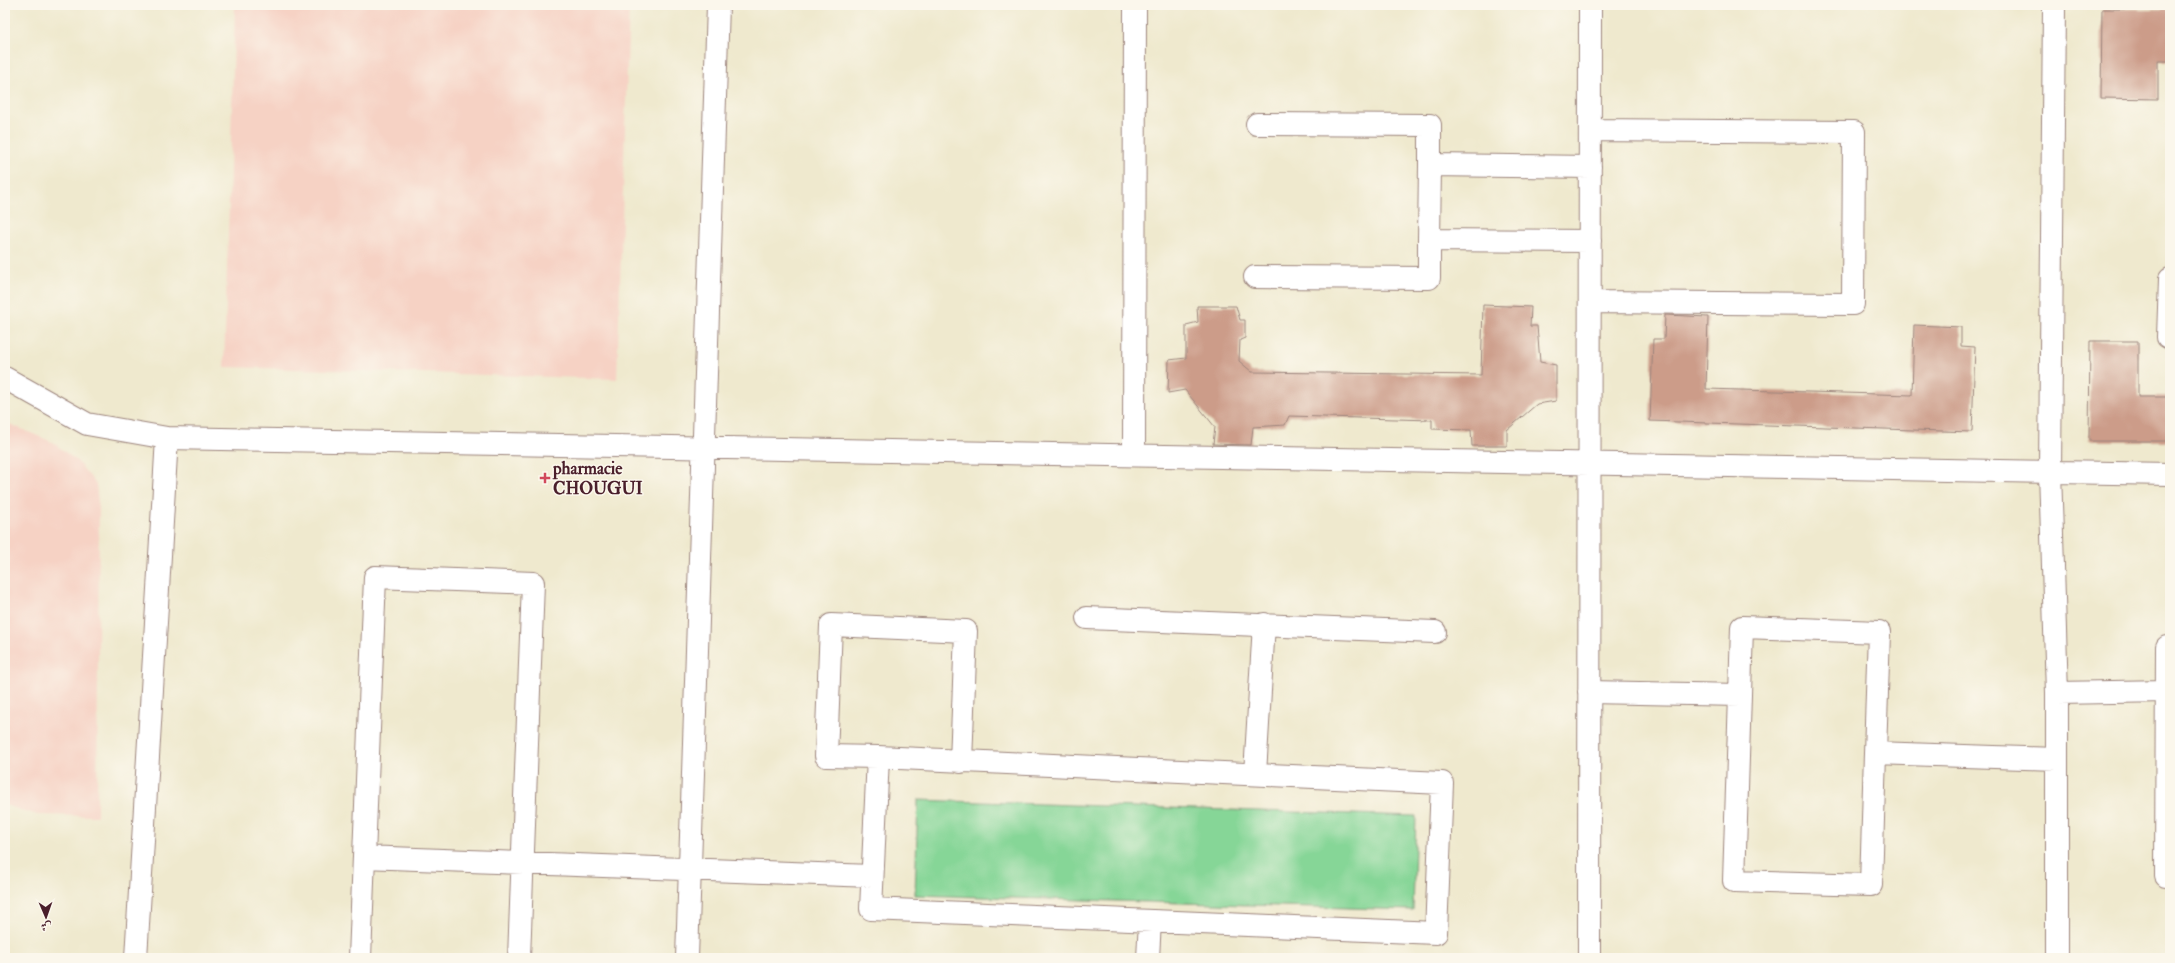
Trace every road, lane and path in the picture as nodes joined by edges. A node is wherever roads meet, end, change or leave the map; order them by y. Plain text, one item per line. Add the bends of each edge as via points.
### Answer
1 (718, 5) edge
2 (1135, 5) edge
3 (1590, 5) edge
4 (2054, 5) edge
5 (1257, 124) dead end
6 (1590, 130) junction
7 (1430, 165) junction
8 (1590, 167) junction
9 (1429, 240) junction
10 (1590, 241) junction
11 (1255, 277) dead end
12 (2170, 278) edge
13 (1590, 302) junction
14 (2170, 338) edge
15 (5, 378) edge
16 (168, 438) junction
17 (704, 447) junction
18 (1134, 455) junction
19 (1590, 463) junction
20 (2050, 471) junction
21 (2170, 474) edge
22 (1087, 618) dead end
23 (1264, 624) junction
24 (1435, 632) dead end
25 (2170, 647) edge
26 (2167, 691) junction
27 (1589, 692) junction
28 (2057, 693) junction
29 (1740, 695) junction
30 (1875, 753) junction
31 (878, 757) junction
32 (2057, 759) junction
33 (961, 762) junction
34 (1255, 774) junction
35 (2168, 804) edge
36 (364, 857) junction
37 (523, 863) junction
38 (690, 869) junction
39 (872, 876) junction
40 (2170, 876) edge
41 (1150, 921) junction
42 (136, 958) edge
43 (360, 958) edge
44 (519, 958) edge
45 (687, 958) edge
46 (1148, 958) edge
47 (1589, 958) edge
48 (2057, 958) edge

1 - 17 street
2 - 18 street
3 - 6 street
4 - 20 street
5 - 7 street via 1430,125
6 - 8 street
6 - 13 street via 1854,132 1854,140 1853,304
7 - 8 street
7 - 9 street
8 - 10 street
9 - 10 street
9 - 11 street via 1429,278
10 - 13 street
12 - 14 street
13 - 19 street
15 - 16 street via 87,424
16 - 17 street
16 - 42 street
17 - 18 street
17 - 38 street
18 - 19 street
19 - 20 street
19 - 27 street
20 - 21 street
20 - 28 street
22 - 23 street
23 - 24 street
23 - 34 street
25 - 26 street via 2167,647
26 - 28 street
26 - 35 street
27 - 29 street
27 - 47 street
28 - 32 street
29 - 30 street via 1742,627 1879,632
29 - 30 street via 1734,881 1870,886
30 - 32 street
31 - 33 street
31 - 33 street via 826,756 831,625 966,631
31 - 39 street
32 - 48 street
33 - 34 street
34 - 41 street via 1442,783 1436,933
35 - 40 street via 2166,876
36 - 37 street
36 - 37 street via 375,577 533,583
36 - 43 street
37 - 38 street
37 - 44 street
38 - 39 street
38 - 45 street
39 - 41 street via 871,909
41 - 46 street

